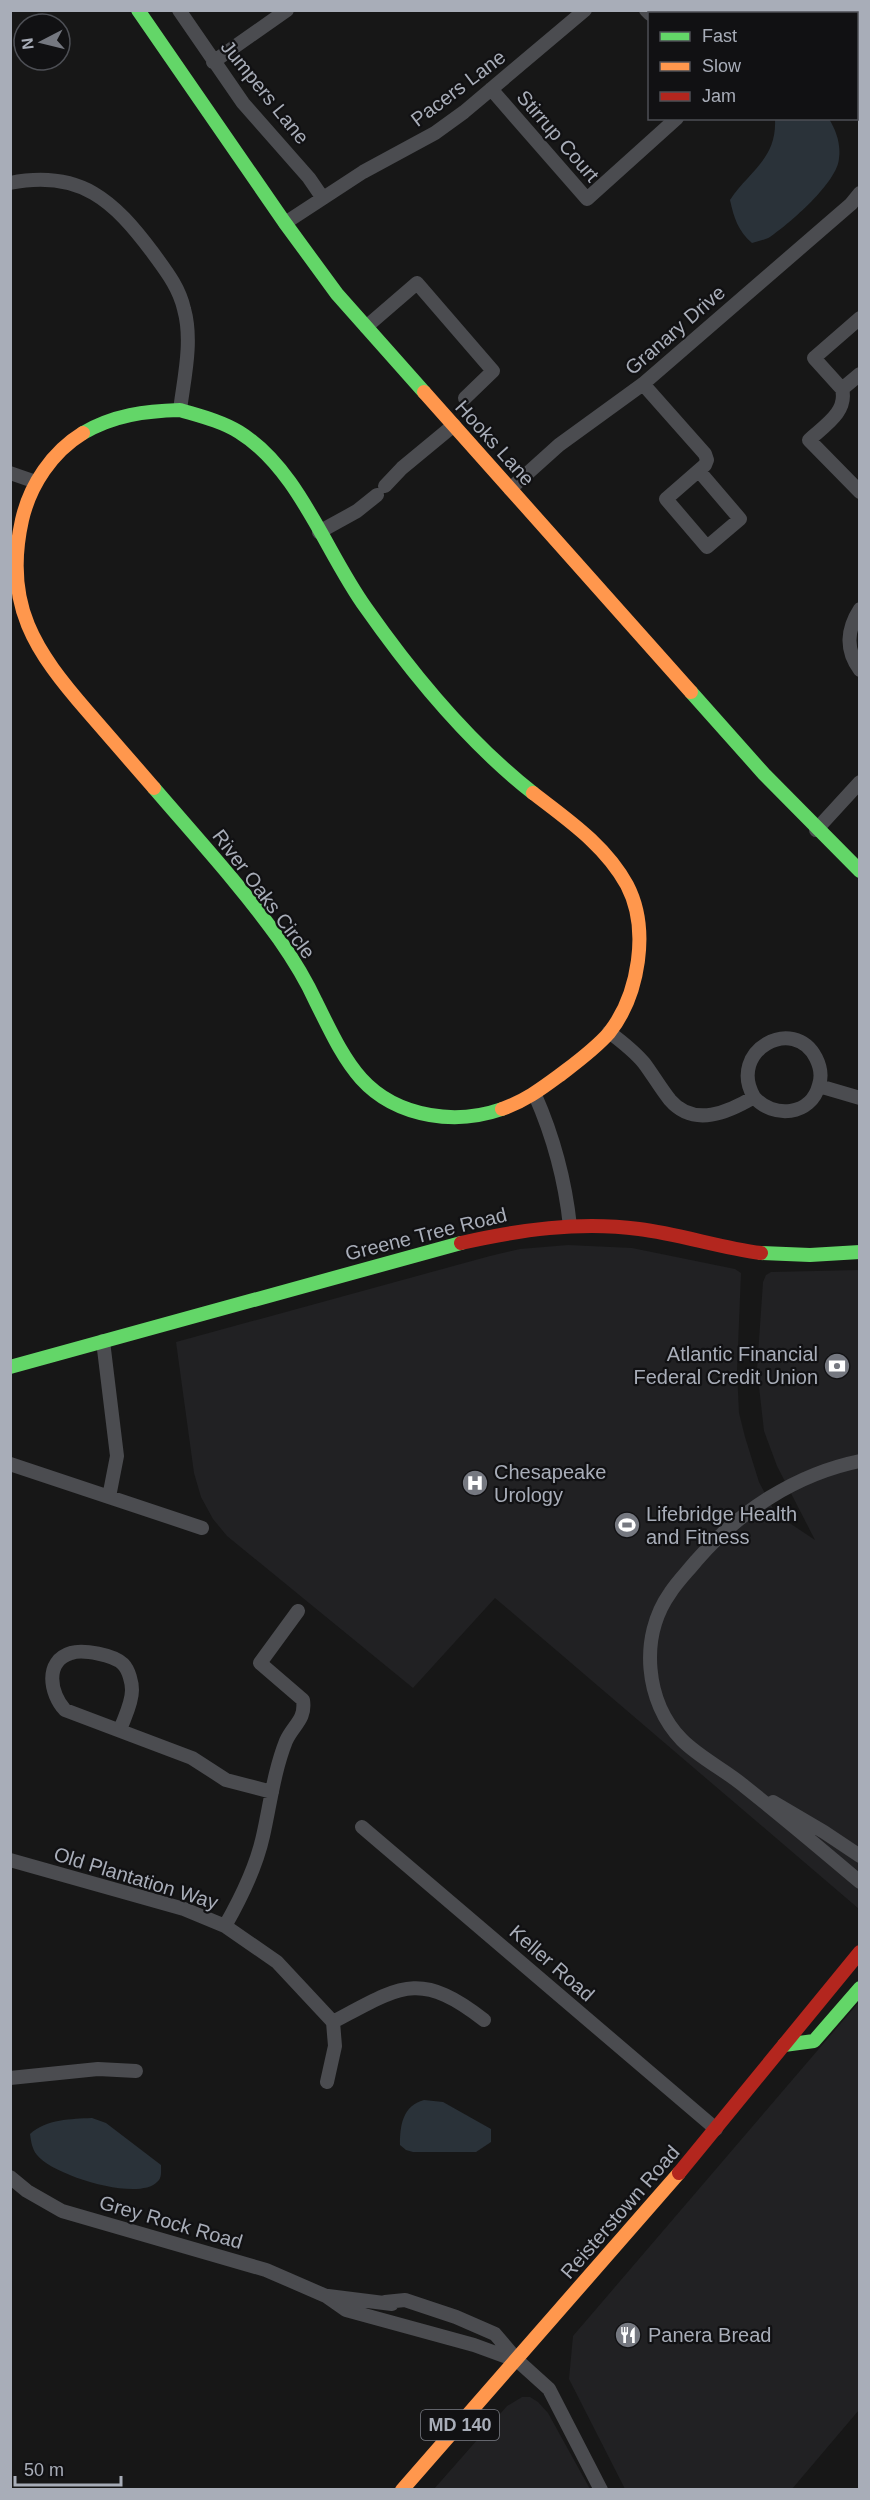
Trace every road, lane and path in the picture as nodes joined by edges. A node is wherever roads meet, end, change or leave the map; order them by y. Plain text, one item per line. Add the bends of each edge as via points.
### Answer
1 (138, 10) edge
2 (179, 10) edge
3 (287, 10) edge
4 (585, 10) edge
5 (570, 16) edge
6 (213, 62) junction
7 (491, 89) junction
8 (674, 120) edge
9 (10, 183) edge
10 (322, 197) junction
11 (857, 204) edge
12 (285, 224) junction
13 (860, 318) edge
14 (366, 327) junction
15 (860, 374) edge
16 (643, 384) junction
17 (842, 389) junction
18 (465, 398) dead end
19 (180, 410) junction
20 (454, 425) junction
21 (699, 471) junction
22 (10, 473) edge
23 (36, 482) junction
24 (510, 489) junction
25 (860, 492) edge
26 (319, 532) junction
27 (860, 609) edge
28 (860, 670) edge
29 (860, 782) edge
30 (816, 830) junction
31 (860, 872) edge
32 (609, 1032) junction
33 (819, 1086) junction
34 (536, 1095) junction
35 (754, 1096) junction
36 (860, 1098) edge
37 (570, 1226) junction
38 (860, 1252) edge
39 (103, 1341) junction
40 (10, 1367) edge
41 (860, 1461) edge
42 (10, 1464) edge
43 (109, 1497) junction
44 (202, 1528) dead end
45 (298, 1611) dead end
46 (120, 1730) junction
47 (743, 1785) junction
48 (272, 1792) junction
49 (362, 1827) dead end
50 (860, 1856) edge
51 (10, 1860) edge
52 (860, 1882) edge
53 (225, 1926) junction
54 (860, 1952) edge
55 (860, 1988) edge
56 (484, 2020) dead end
57 (333, 2022) junction
58 (784, 2045) junction
59 (136, 2072) dead end
60 (10, 2078) edge
61 (327, 2082) dead end
62 (716, 2129) junction
63 (10, 2177) edge
64 (326, 2296) junction
65 (385, 2302) junction
66 (489, 2331) junction
67 (518, 2361) junction
68 (402, 2490) edge
69 (601, 2490) edge

1 - 12 street, Hooks Lane
2 - 6 street, Jumpers Lane
3 - 6 street
4 - 5 street, Pacers Lane
5 - 7 street, Pacers Lane
6 - 10 street, Jumpers Lane
7 - 8 street, Stirrup Court via 587,199
7 - 10 street, Pacers Lane via 435,133
9 - 19 street via 48,180 89,190 131,223 172,279 184,308 187,334
10 - 12 street, Pacers Lane
11 - 16 street, Granary Drive
12 - 14 street, Hooks Lane
13 - 17 street via 814,358
14 - 18 street via 417,283 493,371
14 - 20 street, Hooks Lane
15 - 17 street
16 - 21 street via 705,454 705,465
16 - 24 street, Granary Drive via 559,445
17 - 25 street via 844,398 838,412 809,440
19 - 23 street, River Oaks Circle via 150,411 98,424 55,455
19 - 26 street, River Oaks Circle via 225,425 256,444 289,482
20 - 24 street, Hooks Lane
20 - 26 street via 357,511
21 - 21 street via 666,499 707,547 740,519
22 - 23 street
23 - 34 street, River Oaks Circle via 21,518 15,559 19,597 33,638 57,676 269,925 309,987 354,1073 382,1097 416,1113 433,1116 487,1114
24 - 30 street, Hooks Lane
26 - 32 street, River Oaks Circle via 363,604 455,721 537,797 598,843 624,878 639,927 638,955 628,995
27 - 28 street via 852,620 850,633 851,656
29 - 30 street
30 - 31 street, Hooks Lane
32 - 34 street, River Oaks Circle
32 - 35 street via 643,1062 671,1102 687,1113 723,1113
33 - 35 street via 807,1104 792,1111 769,1109
33 - 35 street via 820,1071 812,1052 795,1040 778,1039 763,1045 749,1062 748,1084
33 - 36 street
34 - 37 street via 562,1167
37 - 38 street, Greene Tree Road via 637,1229 786,1255
37 - 39 street, Greene Tree Road via 520,1230 467,1241
39 - 40 street, Greene Tree Road
39 - 43 street via 117,1456
41 - 47 street via 797,1483 753,1508 699,1558 669,1593 659,1613 650,1659 659,1704 683,1740
42 - 43 street
43 - 44 street
45 - 48 street via 260,1663 296,1692 304,1709 303,1717 287,1739
46 - 46 street via 65,1710 57,1702 51,1678 59,1660 68,1653 91,1652 123,1664 132,1689
46 - 48 street via 192,1758 226,1780
47 - 50 street
47 - 52 street
48 - 53 street via 251,1874
49 - 62 street, Keller Road
51 - 53 street, Old Plantation Way via 184,1909
53 - 57 street, Old Plantation Way via 277,1962
54 - 58 street, Reisterstown Road / MD 140
55 - 58 street via 814,2040
56 - 57 street via 442,1992 416,1988 387,1993
57 - 61 street via 335,2046
58 - 62 street, Reisterstown Road / MD 140
59 - 60 street via 98,2069
62 - 67 street, Reisterstown Road / MD 140
63 - 64 street, Grey Rock Road via 62,2211 266,2270
64 - 65 street, Grey Rock Road
64 - 67 street, Grey Rock Road via 346,2310
65 - 66 street, Grey Rock Road
65 - 66 street, Grey Rock Road via 405,2300
66 - 67 street, Grey Rock Road
67 - 68 street, Reisterstown Road / MD 140
67 - 69 street via 549,2389

